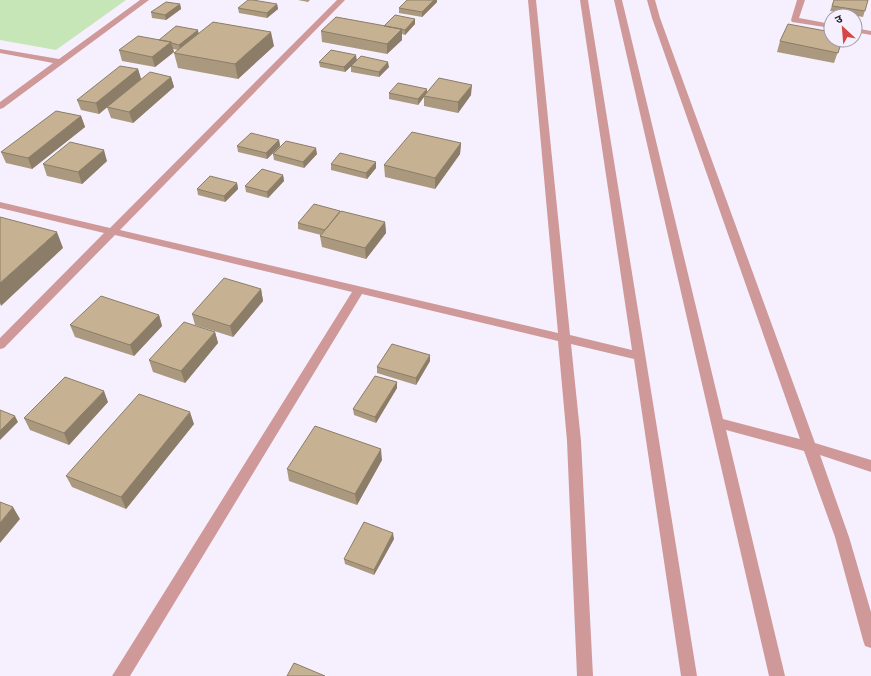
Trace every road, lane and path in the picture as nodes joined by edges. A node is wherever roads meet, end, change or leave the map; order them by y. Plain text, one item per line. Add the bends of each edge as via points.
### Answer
1 (145, 0) edge
2 (341, 0) edge
3 (532, 0) edge
4 (584, 0) edge
5 (618, 0) edge
6 (652, 0) edge
7 (801, 0) edge
8 (823, 25) edge
9 (0, 51) edge
10 (60, 62) junction
11 (0, 106) edge
12 (0, 205) edge
13 (112, 231) junction
14 (359, 290) junction
15 (564, 338) junction
16 (0, 345) edge
17 (639, 356) junction
18 (717, 423) junction
19 (810, 447) junction
20 (871, 466) edge
21 (871, 640) edge
22 (120, 676) edge
23 (585, 676) edge
24 (689, 676) edge
25 (777, 676) edge

1 - 10 street
2 - 13 street
3 - 15 street
4 - 17 street
5 - 18 street
6 - 19 street via 656,18
7 - 8 street via 795,20
9 - 10 street
10 - 11 street
12 - 13 street
13 - 14 street
13 - 16 street
14 - 15 street
14 - 22 street
15 - 17 street
15 - 23 street via 574,441
17 - 24 street
18 - 19 street
18 - 25 street
19 - 20 street
19 - 21 street via 842,537

